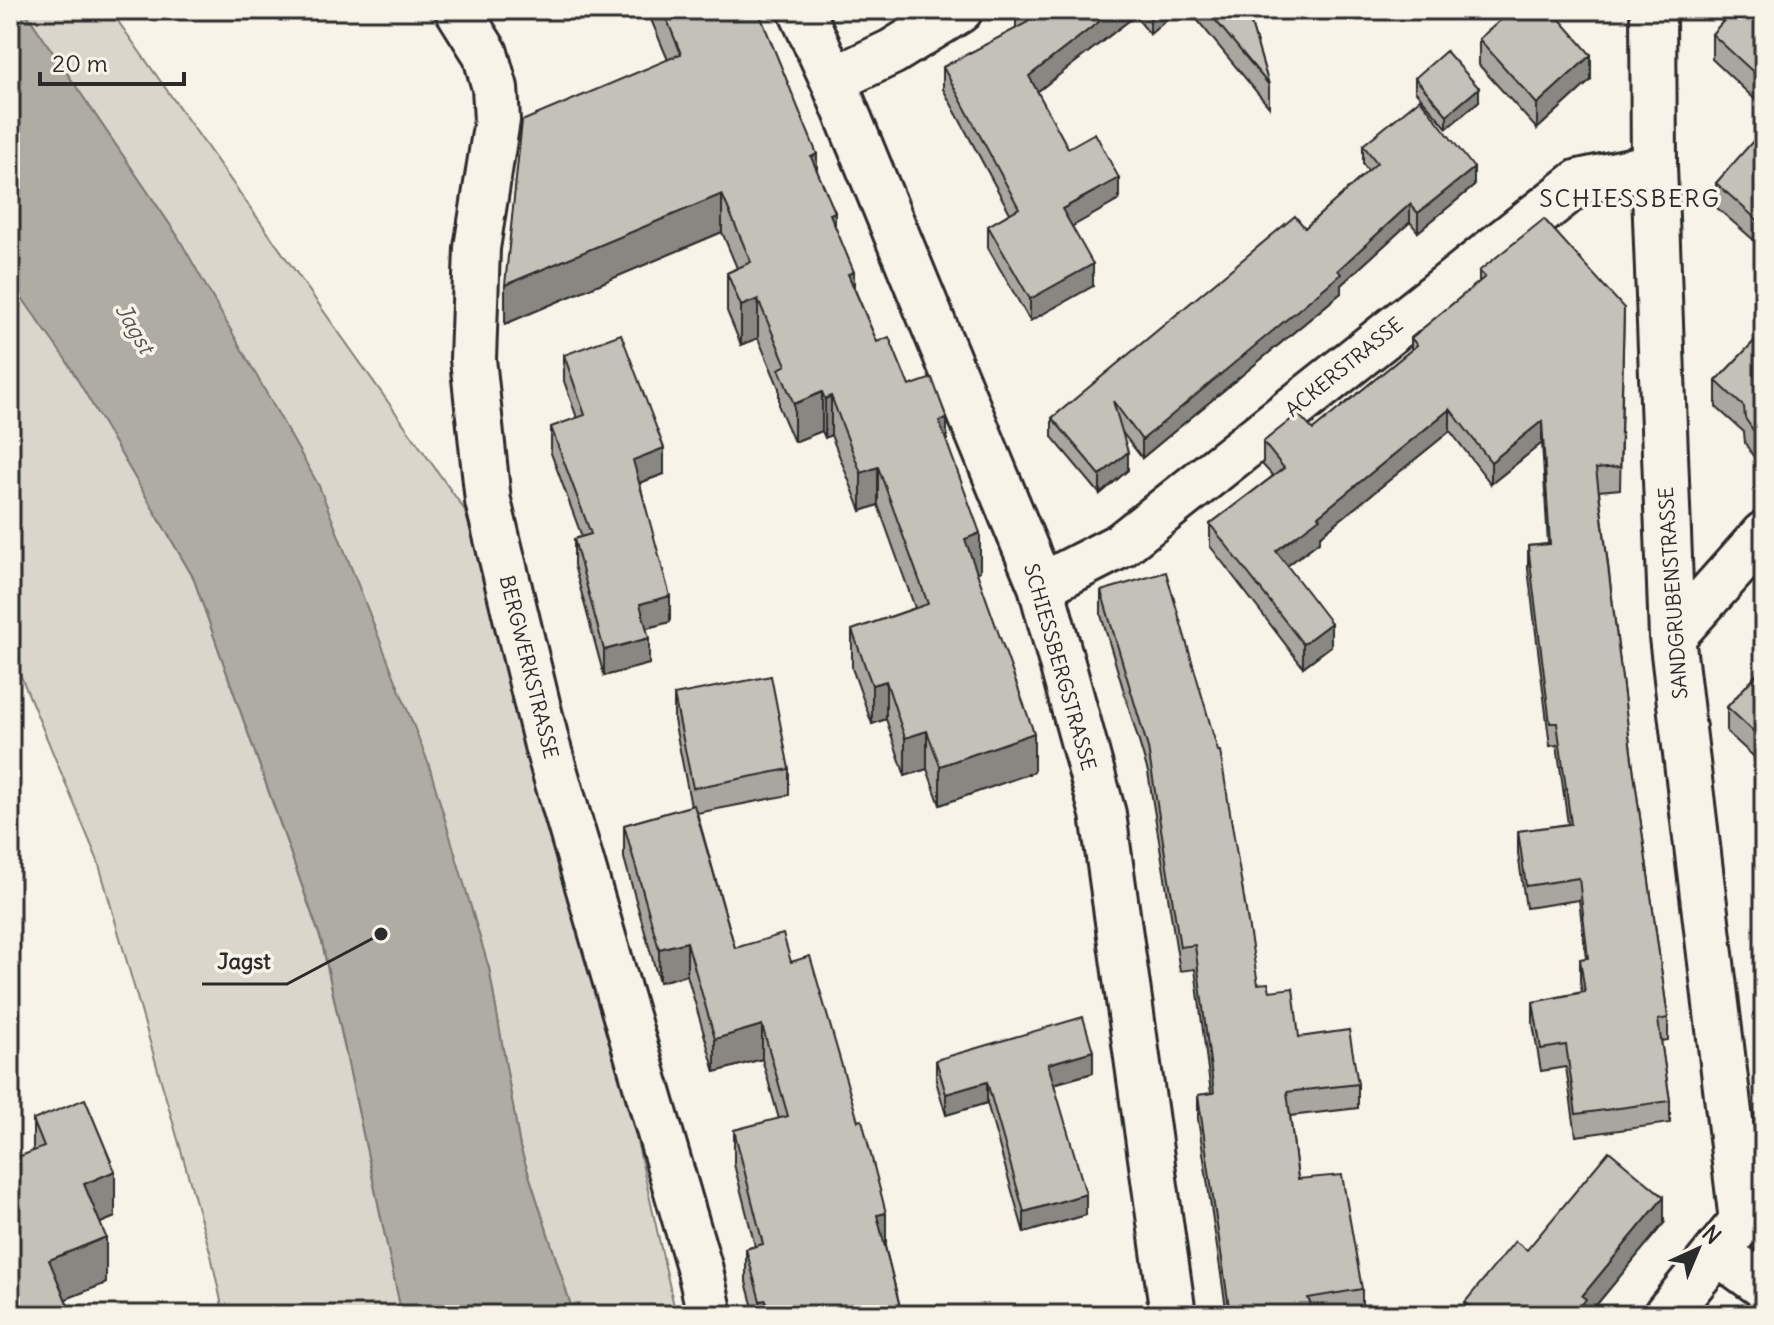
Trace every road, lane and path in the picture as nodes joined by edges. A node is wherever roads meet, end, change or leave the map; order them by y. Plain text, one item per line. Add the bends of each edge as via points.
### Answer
1 (458, 10) edge
2 (801, 10) edge
3 (960, 10) edge
4 (1653, 10) edge
5 (833, 80) junction
6 (1654, 166) junction
7 (1764, 534) edge
8 (1041, 586) junction
9 (1672, 637) junction
10 (1741, 1223) edge
11 (1764, 1286) edge
12 (710, 1315) edge
13 (1173, 1315) edge
14 (1666, 1315) edge

1 - 12 street, BERGWERKSTRASSE via 485,53 497,120 477,248 473,359 488,501 547,745
2 - 5 street, SCHIESSBERGSTRASSE
3 - 5 street
4 - 6 street, SANDGRUBENSTRASSE
5 - 8 street, SCHIESSBERGSTRASSE
6 - 8 street, ACKERSTRASSE via 1579,182 1121,545
6 - 9 street, SANDGRUBENSTRASSE
7 - 9 street
8 - 13 street, SCHIESSBERGSTRASSE via 1103,814
9 - 10 street, SANDGRUBENSTRASSE
10 - 11 street
10 - 14 street

